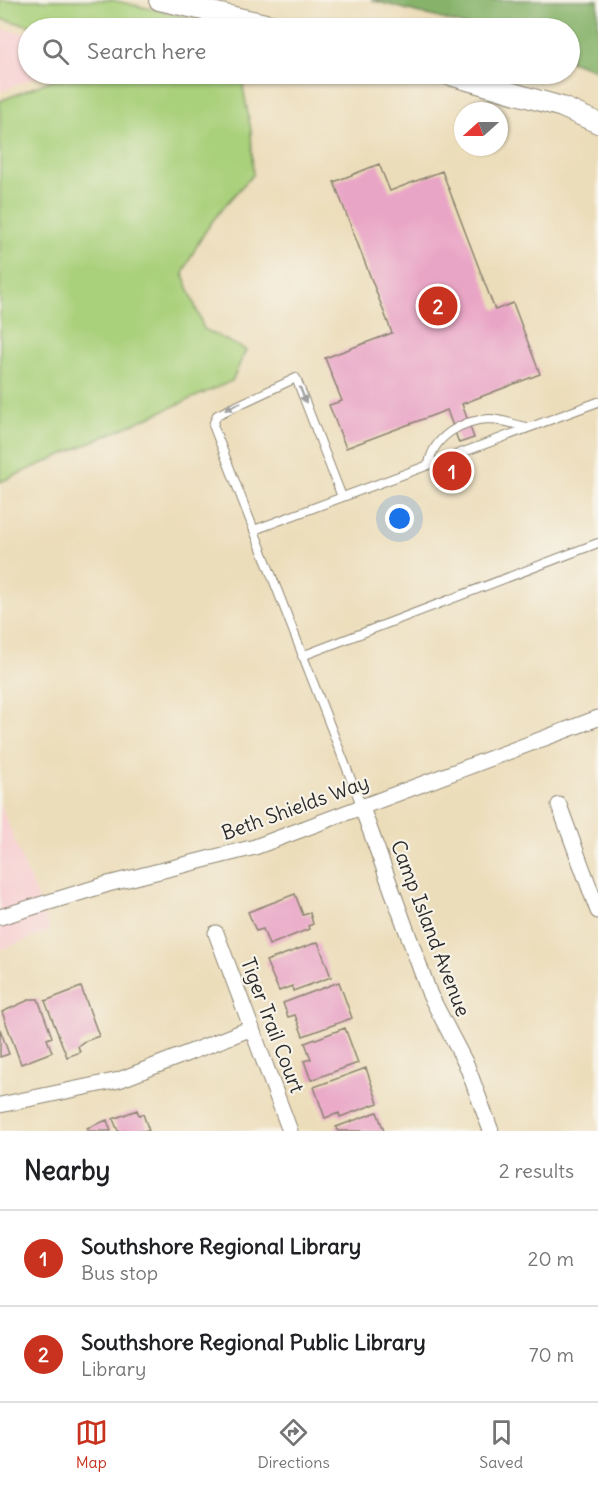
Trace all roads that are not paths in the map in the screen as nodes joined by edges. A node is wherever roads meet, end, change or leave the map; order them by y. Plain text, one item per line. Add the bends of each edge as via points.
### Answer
1 (159, 0) edge
2 (239, 18) edge
3 (481, 84) edge
4 (598, 123) edge
5 (598, 402) edge
6 (528, 427) junction
7 (429, 464) junction
8 (342, 497) junction
9 (254, 530) junction
10 (598, 543) edge
11 (302, 656) junction
12 (598, 718) edge
13 (559, 805) dead end
14 (361, 806) junction
15 (598, 910) edge
16 (0, 917) edge
17 (216, 933) dead end
18 (252, 1028) junction
19 (0, 1105) edge
20 (290, 1131) edge
21 (492, 1131) edge

1 - 2 street
3 - 4 street via 562,107
5 - 6 lane
6 - 7 lane
6 - 7 lane via 489,419 448,432 437,441
7 - 8 lane
8 - 9 lane
8 - 9 lane via 296,378 221,411 213,425
9 - 11 lane
10 - 11 lane
11 - 14 lane
12 - 14 street, Beth Shields Way
13 - 15 street
14 - 16 street, Beth Shields Way via 255,847 108,884
14 - 21 street, Camp Island Avenue via 430,994 467,1066
17 - 18 street, Tiger Trail Court
18 - 19 street via 119,1080
18 - 20 street, Tiger Trail Court

